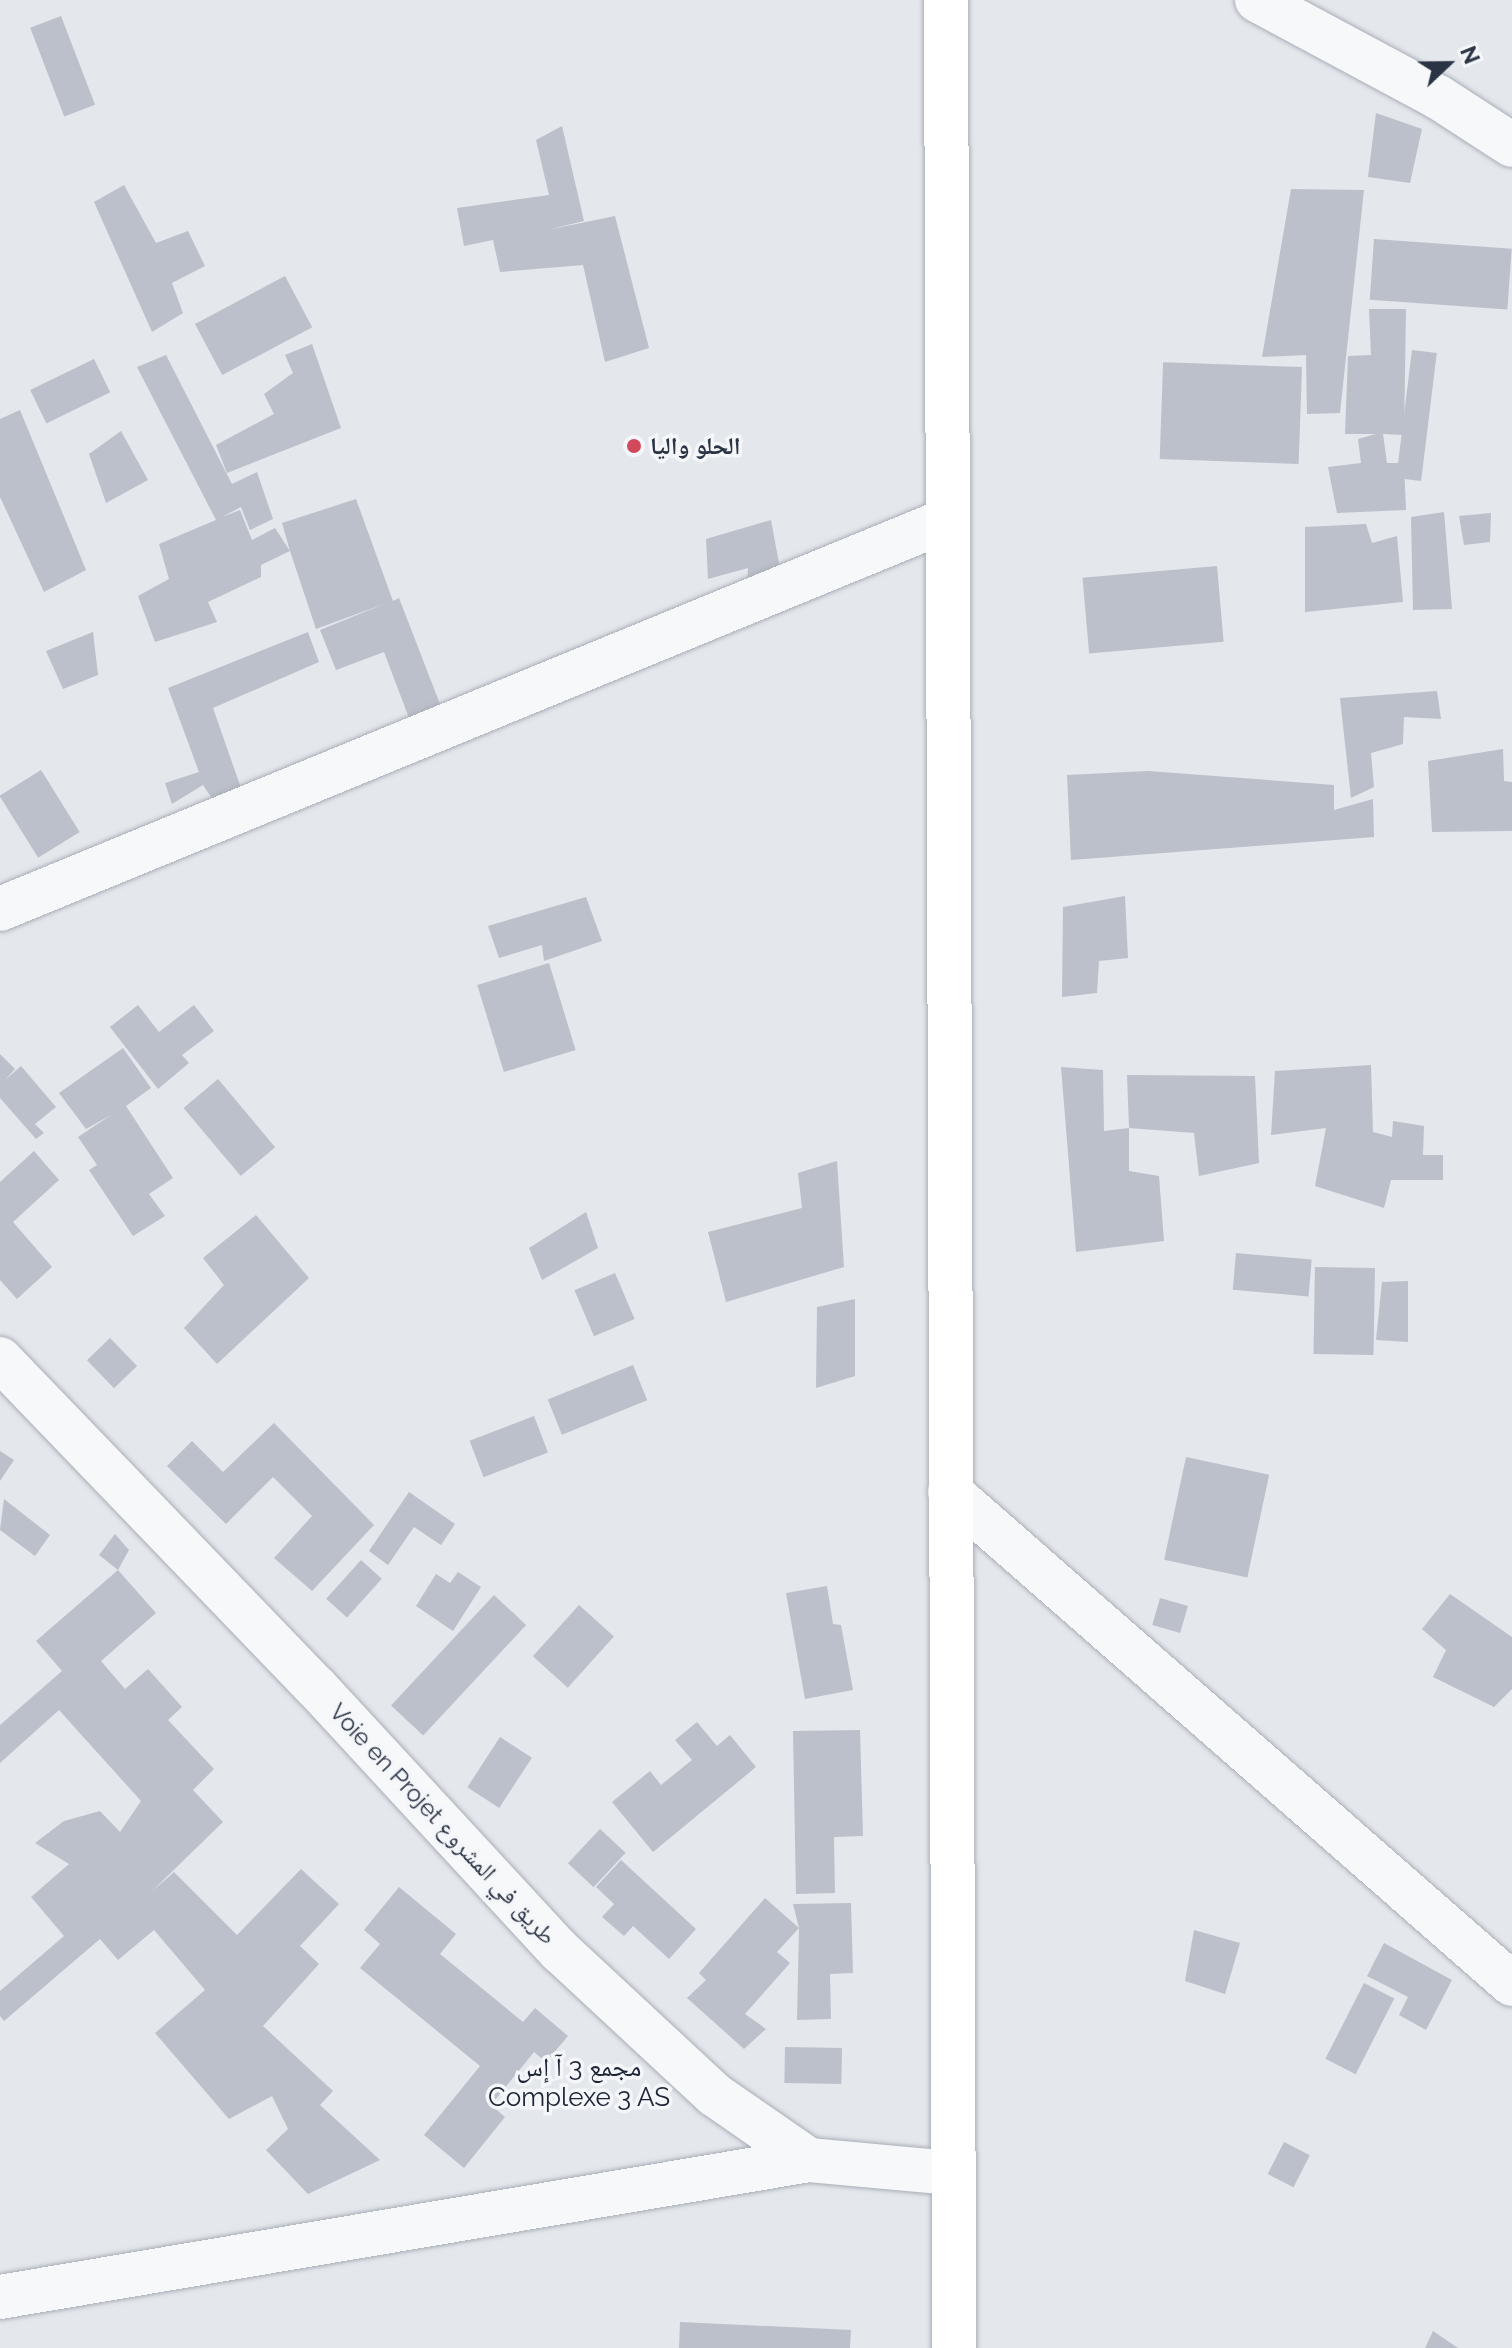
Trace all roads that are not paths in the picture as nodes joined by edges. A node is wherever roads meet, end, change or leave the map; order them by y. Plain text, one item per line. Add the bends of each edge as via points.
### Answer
1 (946, 0) edge
2 (1257, 0) edge
3 (1512, 145) edge
4 (947, 520) junction
5 (0, 909) edge
6 (0, 1359) edge
7 (950, 1492) junction
8 (1512, 1984) edge
9 (809, 2160) junction
10 (952, 2173) junction
11 (0, 2297) edge
12 (954, 2348) edge

1 - 4 main road
2 - 3 street via 1438,97
4 - 5 street
4 - 7 main road
6 - 9 street, Voie en Projet طريق في المشروع via 316,1687 560,1951 715,2095
7 - 8 street
7 - 10 main road
9 - 10 street, Voie en Projet طريق في المشروع
9 - 11 street
10 - 12 main road

